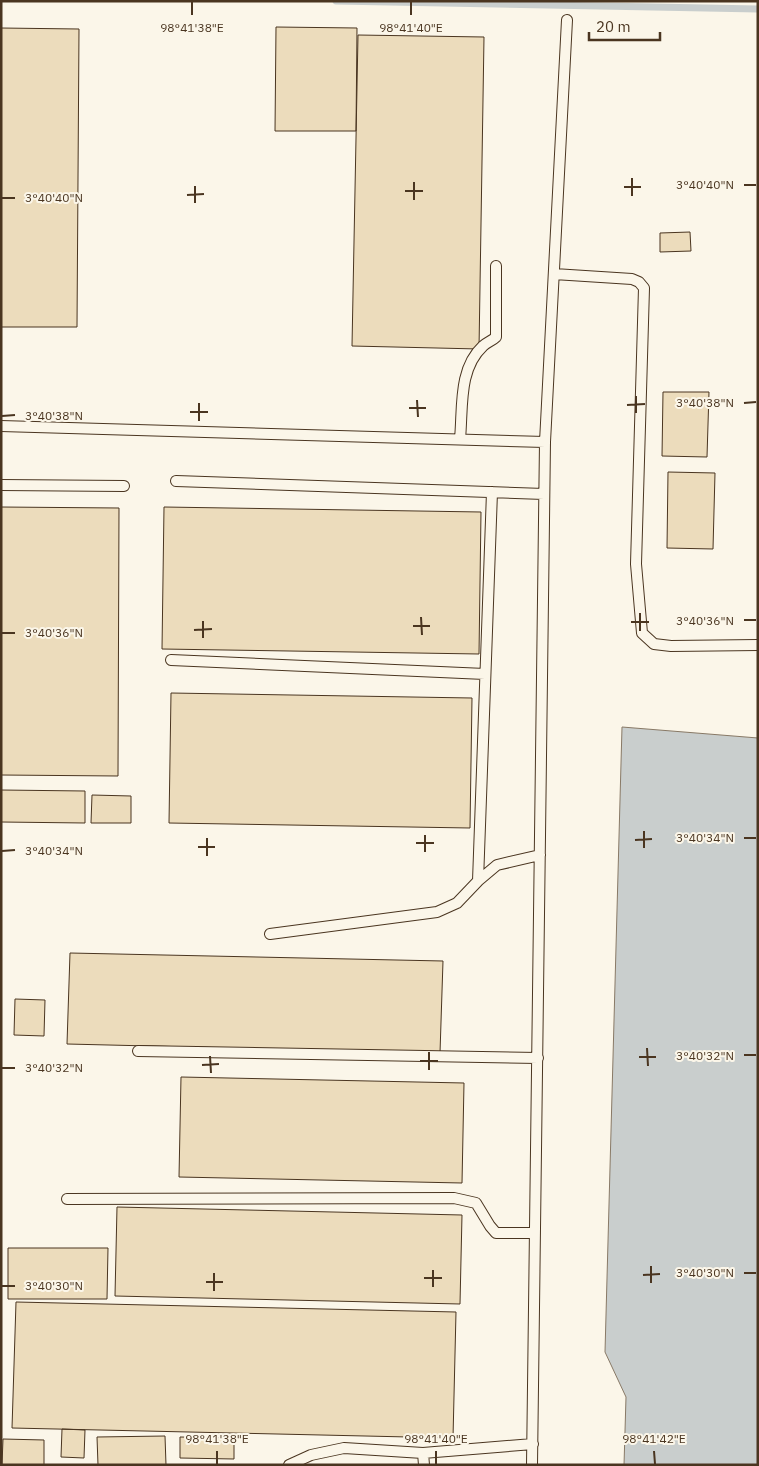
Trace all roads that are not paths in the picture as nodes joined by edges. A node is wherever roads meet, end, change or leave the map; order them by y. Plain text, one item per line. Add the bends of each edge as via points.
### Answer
1 (567, 20) dead end
2 (496, 266) dead end
3 (554, 274) junction
4 (1, 426) edge
5 (460, 439) junction
6 (545, 442) junction
7 (176, 481) dead end
8 (1, 485) edge
9 (124, 486) dead end
10 (492, 492) junction
11 (544, 494) junction
12 (758, 645) edge
13 (171, 660) dead end
14 (485, 674) junction
15 (540, 855) junction
16 (478, 881) junction
17 (270, 934) dead end
18 (138, 1051) dead end
19 (538, 1058) junction
20 (67, 1198) dead end
21 (535, 1233) junction
22 (533, 1444) junction
23 (423, 1453) junction
24 (289, 1465) edge
25 (424, 1465) edge
26 (532, 1465) edge

1 - 3 lane
2 - 5 lane via 496,337 473,357 466,373
3 - 6 lane
3 - 12 lane via 632,279 644,288 636,564 642,633 654,644 671,646
4 - 5 lane
5 - 6 lane
6 - 11 lane
7 - 10 lane
8 - 9 lane
10 - 11 lane
10 - 14 lane
11 - 15 lane
13 - 14 lane
14 - 16 lane
15 - 16 lane via 497,865
15 - 19 lane
16 - 17 lane via 457,904 437,912
18 - 19 lane
19 - 21 lane
20 - 21 lane via 454,1198 476,1203 496,1232
21 - 22 lane
22 - 23 lane
22 - 26 lane
23 - 24 lane via 344,1448 311,1455
23 - 25 lane

